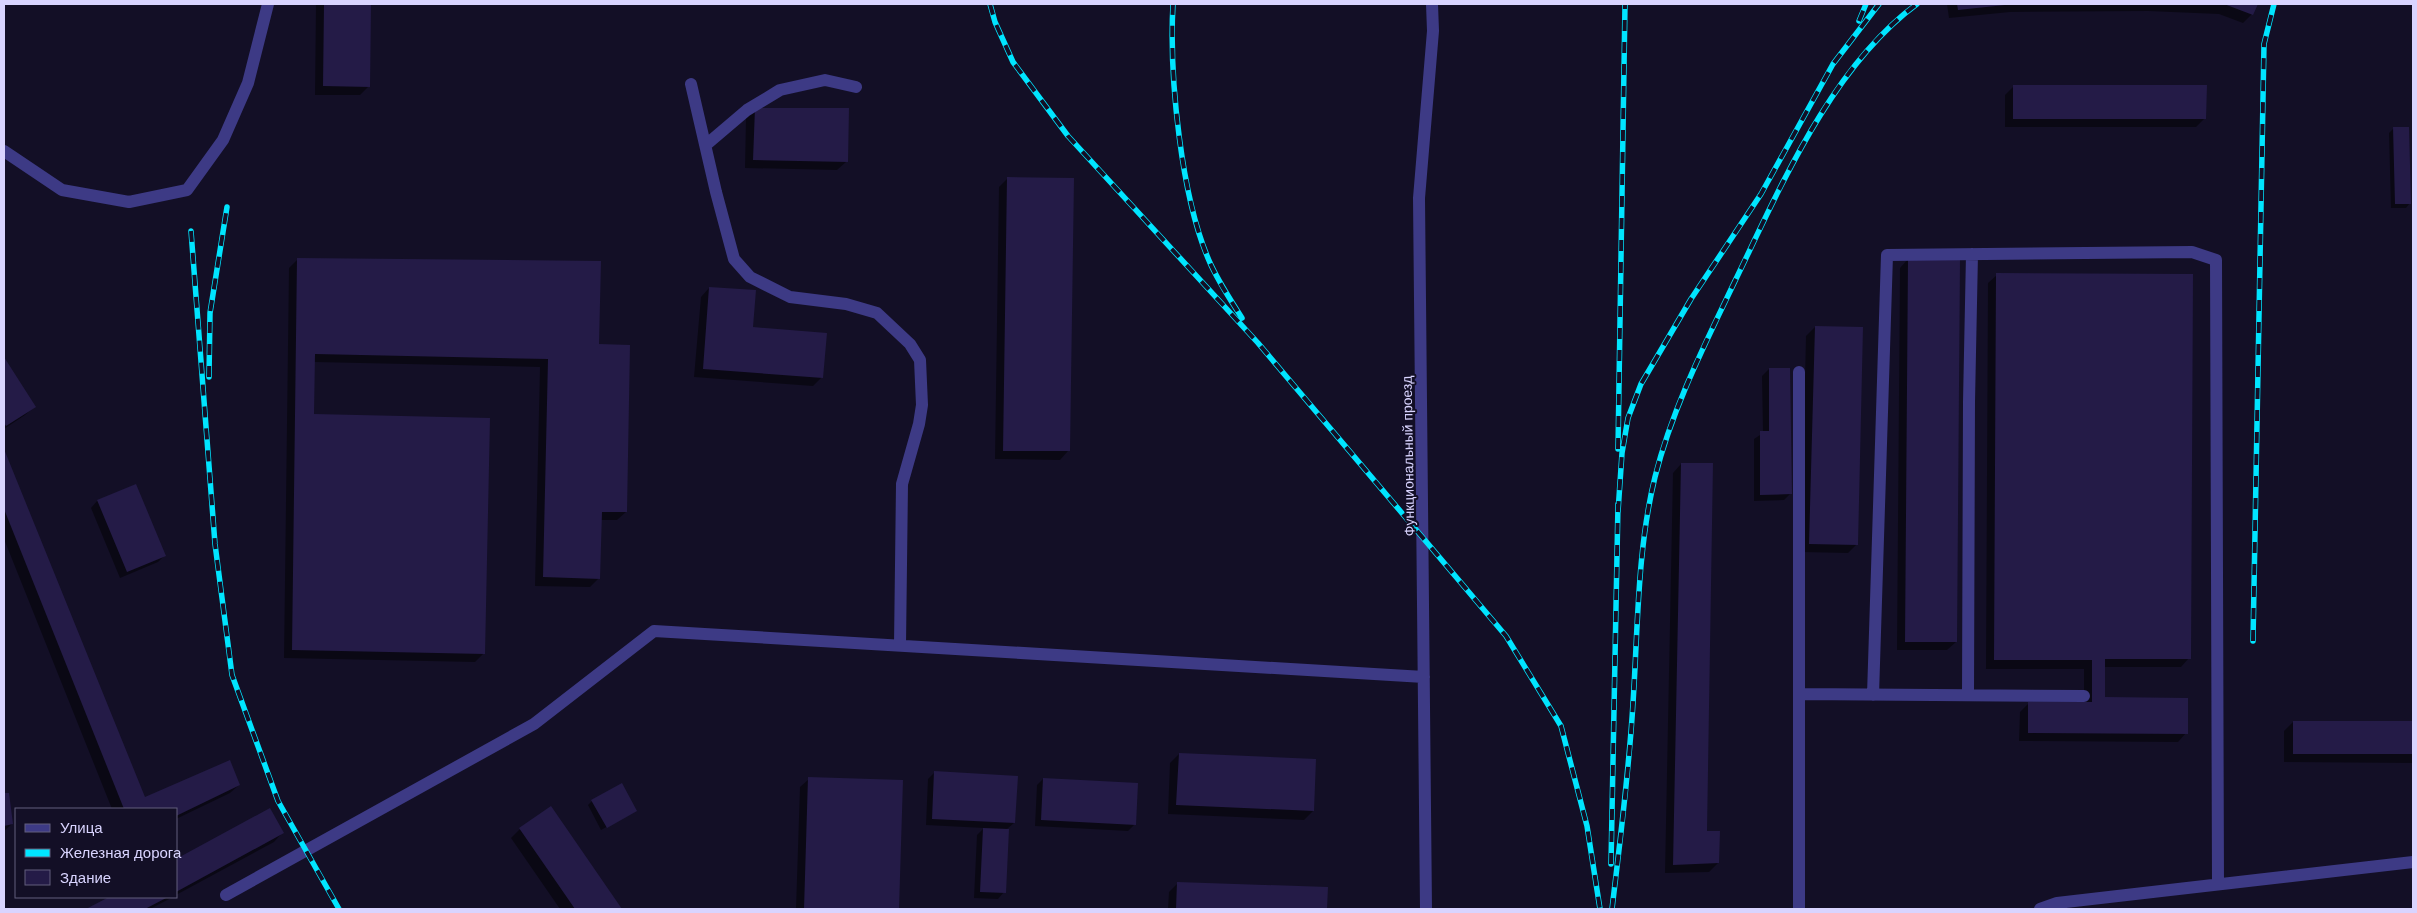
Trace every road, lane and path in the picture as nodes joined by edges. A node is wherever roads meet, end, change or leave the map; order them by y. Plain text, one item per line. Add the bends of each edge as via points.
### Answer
1 (268, 4) edge
2 (1432, 4) edge
3 (691, 84) dead end
4 (856, 87) dead end
5 (707, 144) junction
6 (4, 151) edge
7 (1972, 254) junction
8 (1799, 372) dead end
9 (900, 645) junction
10 (1424, 677) junction
11 (1799, 694) junction
12 (1873, 695) junction
13 (1968, 695) junction
14 (2084, 696) dead end
15 (2413, 862) edge
16 (2218, 884) junction
17 (226, 895) dead end
18 (1426, 909) edge
19 (1799, 909) edge
20 (2040, 909) edge

1 - 6 street via 248,83 223,140 187,190 129,202 62,190
2 - 10 street, Функциональный проезд via 1433,31 1419,198
3 - 5 street
4 - 5 street via 825,80 780,90 747,110
5 - 9 street via 734,259 750,277 790,297 846,304 877,313 910,344 920,360 922,405 902,484
7 - 12 street via 1887,255
7 - 13 street
7 - 16 street via 2192,252 2216,260
8 - 11 street
9 - 10 street
9 - 17 street via 654,631 534,724
10 - 18 street, Функциональный проезд
11 - 12 street
11 - 19 street
12 - 13 street
13 - 14 street
15 - 16 street
16 - 20 street via 2056,903

